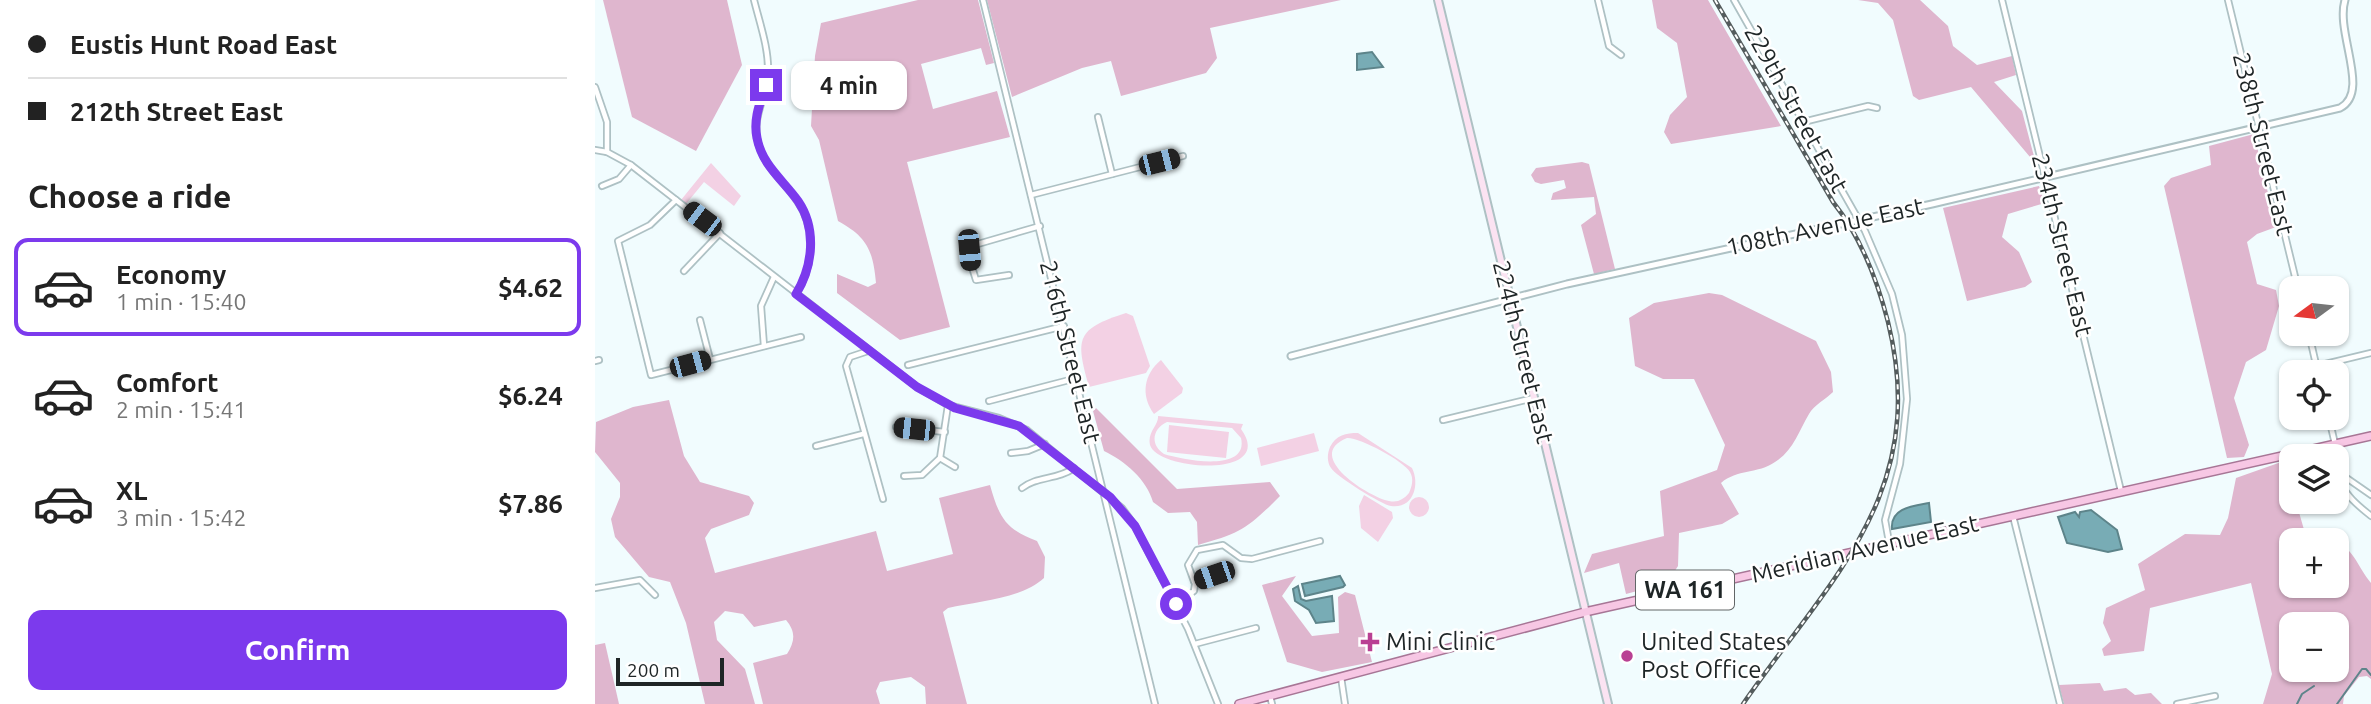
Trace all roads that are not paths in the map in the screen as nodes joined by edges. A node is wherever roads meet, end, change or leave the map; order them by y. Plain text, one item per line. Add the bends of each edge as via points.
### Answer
1 (754, 0) edge
2 (983, 0) edge
3 (1438, 0) edge
4 (1598, 0) edge
5 (1734, 0) edge
6 (2002, 0) edge
7 (2228, 0) edge
8 (2345, 0) edge
9 (1621, 55) dead end
10 (595, 87) edge
11 (602, 106) junction
12 (1877, 108) dead end
13 (595, 109) edge
14 (1098, 117) dead end
15 (1803, 122) junction
16 (2258, 127) junction
17 (595, 150) edge
18 (607, 152) junction
19 (1183, 156) dead end
20 (631, 165) junction
21 (1112, 174) junction
22 (2046, 176) junction
23 (602, 186) dead end
24 (1031, 195) junction
25 (676, 200) junction
26 (1858, 219) junction
27 (1040, 226) junction
28 (720, 233) junction
29 (684, 271) dead end
30 (1009, 275) dead end
31 (774, 276) junction
32 (2295, 276) edge
33 (796, 294) junction
34 (1511, 300) junction
35 (700, 320) dead end
36 (1064, 326) junction
37 (801, 337) dead end
38 (764, 346) junction
39 (869, 351) junction
40 (2371, 353) edge
41 (1291, 356) dead end
42 (710, 359) junction
43 (2342, 360) edge
44 (908, 365) dead end
45 (1077, 378) junction
46 (1535, 398) junction
47 (989, 401) dead end
48 (948, 405) junction
49 (1443, 420) dead end
50 (896, 427) dead end
51 (2333, 430) edge
52 (945, 432) junction
53 (863, 434) junction
54 (2371, 436) edge
55 (2338, 443) junction
56 (1045, 444) junction
57 (816, 446) dead end
58 (1011, 453) dead end
59 (940, 458) junction
60 (955, 467) dead end
61 (1074, 468) junction
62 (904, 476) dead end
63 (2349, 479) edge
64 (1022, 488) dead end
65 (2122, 491) junction
66 (1104, 493) junction
67 (2371, 495) edge
68 (2349, 498) edge
69 (883, 499) dead end
70 (2013, 515) junction
71 (2371, 516) edge
72 (1320, 541) dead end
73 (1889, 542) junction
74 (1214, 575) dead end
75 (1194, 582) junction
76 (595, 588) edge
77 (655, 595) dead end
78 (1176, 604) junction
79 (1585, 612) junction
80 (1256, 628) dead end
81 (1195, 644) junction
82 (1341, 677) junction
83 (2215, 696) dead end
84 (1271, 700) edge
85 (1155, 704) edge
86 (1218, 704) edge
87 (1239, 704) edge
88 (1345, 704) edge
89 (1608, 704) edge
90 (2060, 704) edge
91 (2177, 704) edge

1 - 33 street via 768,65 757,114 757,138 765,160 797,201 809,228 809,267
2 - 24 street, 216th Street East
3 - 34 main road, 224th Street East
4 - 9 street via 1609,46
5 - 15 street, 229th Street East
6 - 22 street, 234th Street East
7 - 16 street, 238th Street East
8 - 16 street, 108th Avenue East via 2344,17 2359,83 2357,98 2340,108
10 - 11 street
11 - 13 street
11 - 18 street via 608,128
12 - 15 street
14 - 21 street
15 - 26 street, 229th Street East
16 - 22 street, 108th Avenue East
16 - 32 street, 238th Street East
17 - 18 street
18 - 20 street
19 - 21 street
20 - 23 street via 619,179
20 - 25 street
21 - 24 street
22 - 26 street, 108th Avenue East
22 - 65 street, 234th Street East
24 - 27 street, 216th Street East
25 - 28 street
25 - 42 street via 650,225 618,241 652,374
26 - 34 street, 108th Avenue East
26 - 73 street, 229th Street East via 1892,294 1905,360 1906,419 1898,478 1885,520
27 - 30 street via 971,246 976,279
27 - 36 street, 216th Street East
28 - 29 street
28 - 31 street
31 - 33 street
31 - 38 street via 761,306
33 - 39 street
34 - 41 street, 108th Avenue East
34 - 46 main road, 224th Street East
35 - 42 street
36 - 44 street
36 - 45 street, 216th Street East
37 - 38 street
38 - 42 street
39 - 48 street
39 - 53 street via 846,362
40 - 43 street
45 - 47 street
45 - 66 street, 216th Street East
46 - 49 street
46 - 79 main road, 224th Street East
48 - 52 street
48 - 56 street via 1009,421
50 - 52 street
51 - 55 street
52 - 59 street
53 - 57 street
53 - 69 street
54 - 55 main road, Meridian Avenue East / WA 161
55 - 65 main road, Meridian Avenue East / WA 161
56 - 58 street
56 - 61 street
59 - 60 street
59 - 62 street via 922,475
61 - 64 street
61 - 66 street
63 - 67 street
65 - 70 main road, Meridian Avenue East / WA 161
66 - 78 street via 1131,518
66 - 85 street, 216th Street East
68 - 71 street
70 - 73 main road, Meridian Avenue East / WA 161
70 - 90 street
72 - 75 street via 1248,559 1227,546 1207,547 1190,558
73 - 79 main road, Meridian Avenue East / WA 161
74 - 75 street
75 - 78 street via 1190,596
76 - 77 street via 640,580
78 - 81 street
79 - 82 main road, Meridian Avenue East / WA 161
79 - 89 main road, 224th Street East
80 - 81 street
81 - 86 street
82 - 84 main road, Meridian Avenue East / WA 161
82 - 88 street
83 - 91 street
84 - 87 main road, Meridian Avenue East / WA 161

